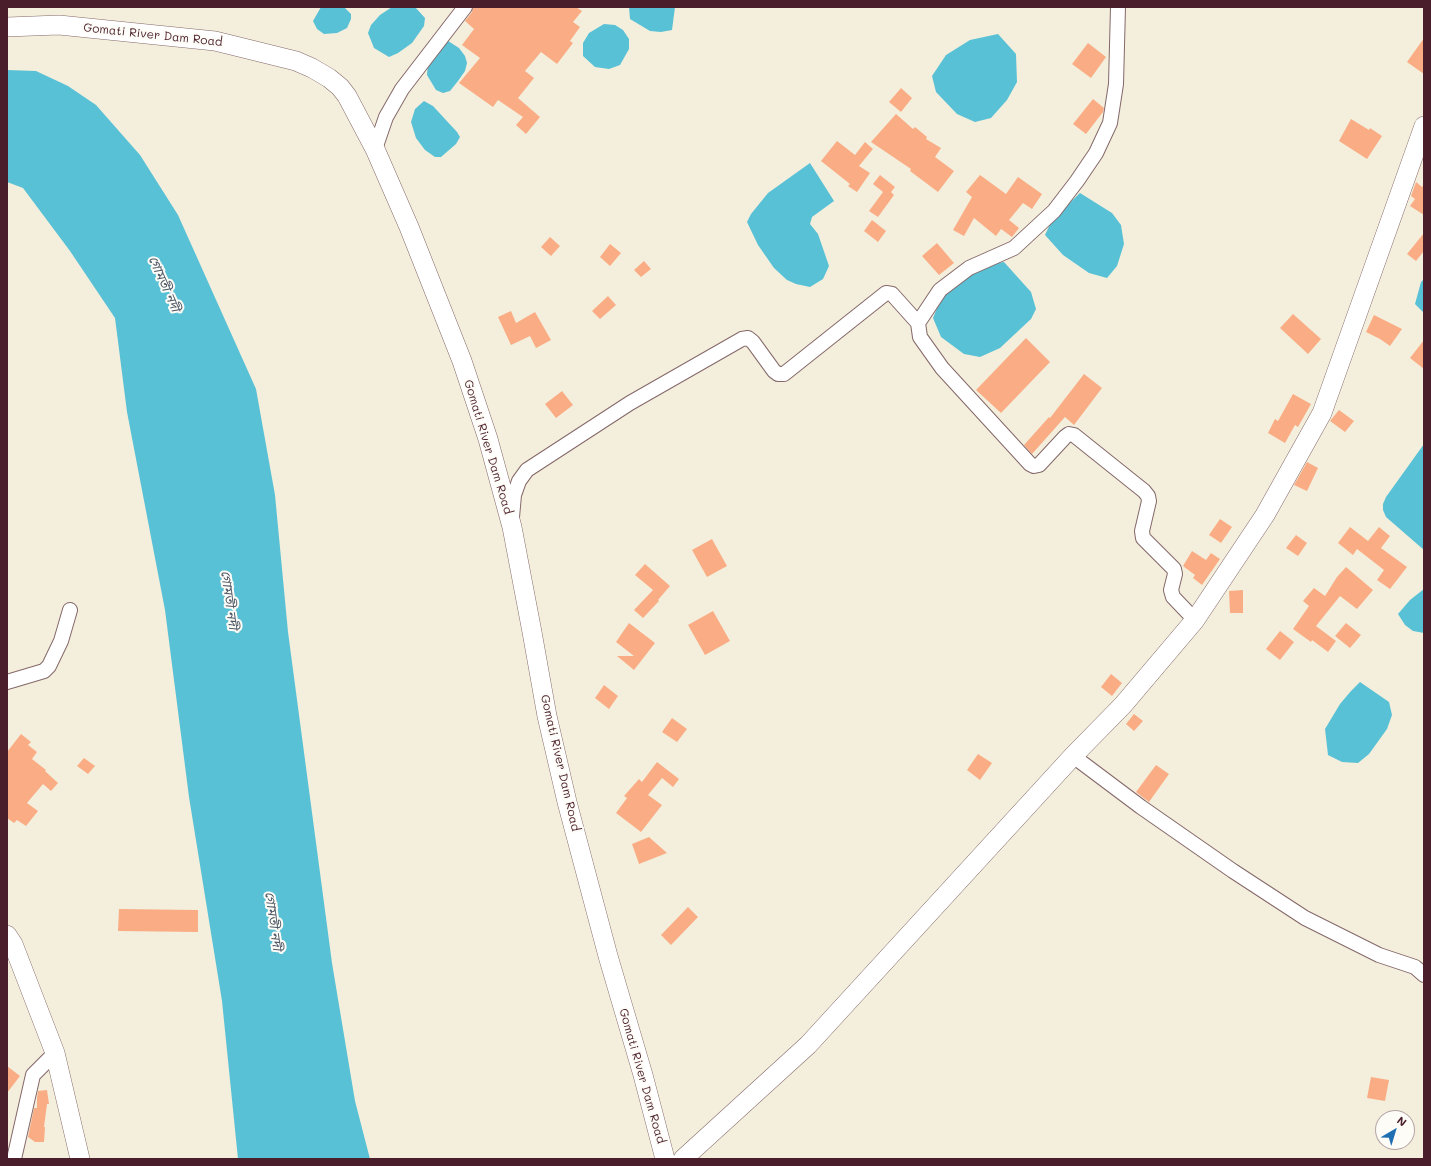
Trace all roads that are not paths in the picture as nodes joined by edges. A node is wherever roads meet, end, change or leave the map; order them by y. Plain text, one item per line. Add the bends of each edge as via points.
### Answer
1 (464, 7) edge
2 (1118, 7) edge
3 (7, 26) edge
4 (1424, 126) edge
5 (375, 149) junction
6 (918, 323) junction
7 (512, 527) junction
8 (70, 610) dead end
9 (1195, 620) junction
10 (7, 682) edge
11 (1073, 756) junction
12 (7, 934) edge
13 (1424, 975) edge
14 (55, 1053) junction
15 (14, 1159) edge
16 (80, 1159) edge
17 (665, 1159) edge
18 (683, 1159) edge

1 - 5 street via 402,89 386,117
2 - 6 street via 1116,84 1110,123 1096,153 1054,211 1014,248 968,268 940,290
3 - 5 street, Gomati River Dam Road via 59,25 215,41 296,61 312,68 340,87
4 - 9 street via 1322,413 1265,515
5 - 7 street, Gomati River Dam Road via 409,226 462,361 488,439
6 - 7 street via 892,294 886,292 784,374 774,371 753,342 748,338 742,339 630,403 527,470 519,481 514,495
6 - 9 street via 920,337 942,368 1030,464 1039,465 1065,437 1069,434 1074,435 1148,496 1143,538 1174,569 1171,590 1173,597
7 - 17 street, Gomati River Dam Road via 547,716 567,802
8 - 10 street via 61,641 44,672
9 - 11 street via 1123,706
11 - 13 street via 1141,807 1305,918 1378,955 1415,966
11 - 18 street via 808,1045
12 - 14 street
14 - 15 street via 33,1076
14 - 16 street

